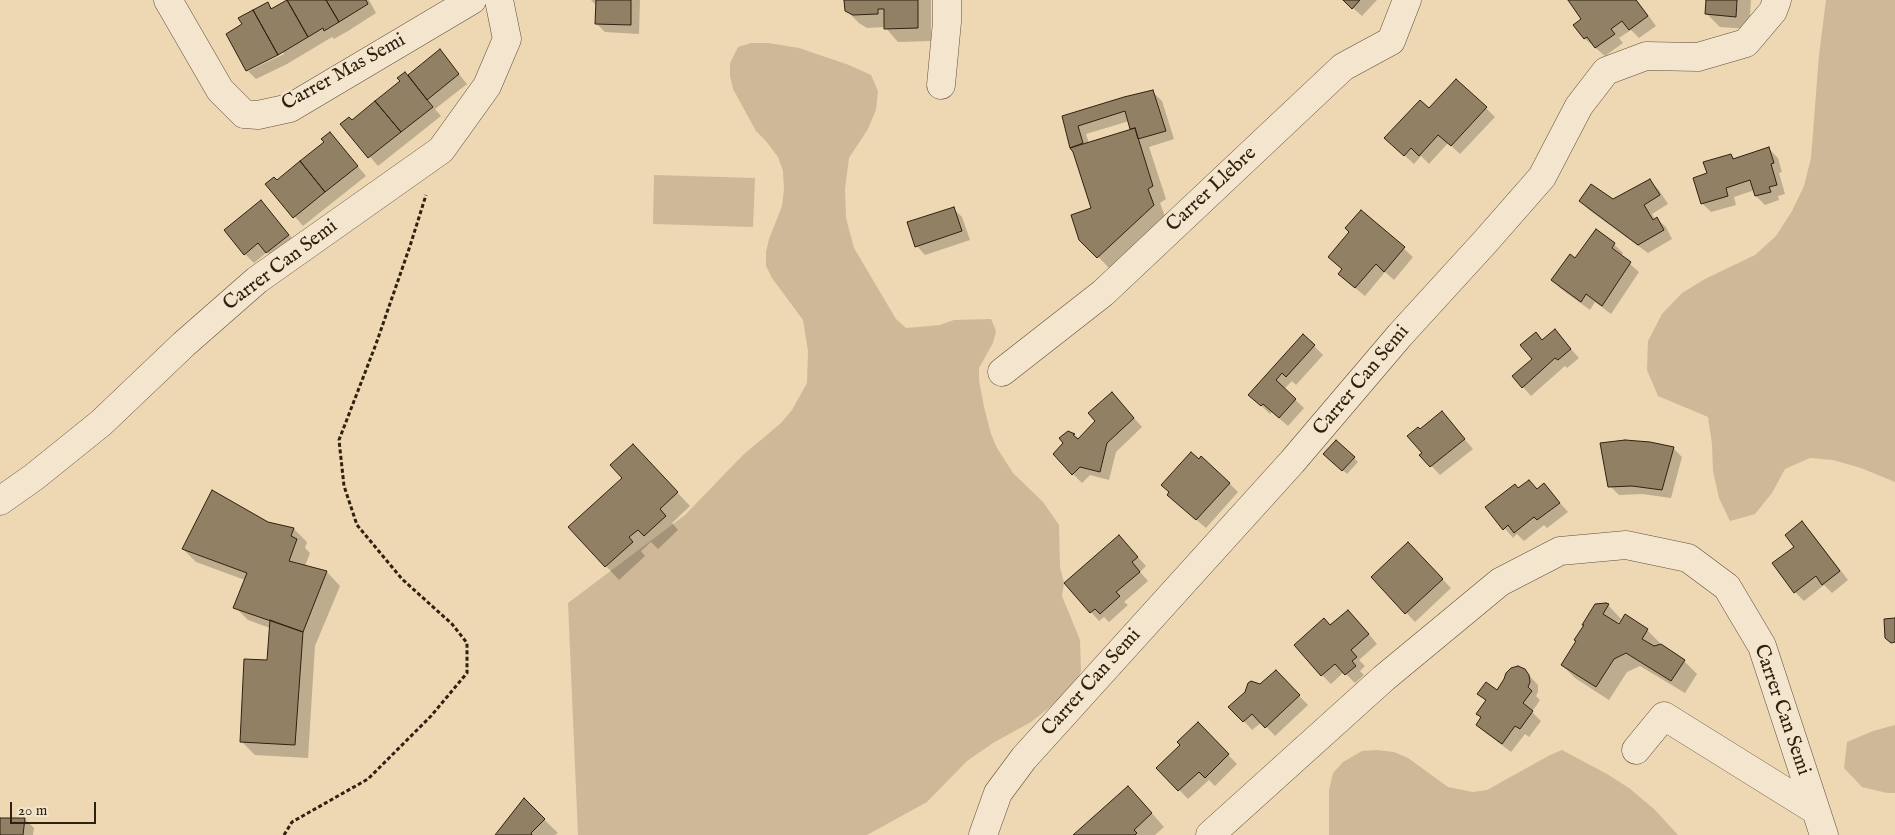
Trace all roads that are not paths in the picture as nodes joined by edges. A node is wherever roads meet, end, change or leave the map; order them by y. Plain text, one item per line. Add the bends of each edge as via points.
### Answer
1 (472, 0) edge
2 (499, 0) edge
3 (947, 0) edge
4 (1407, 0) edge
5 (1777, 0) edge
6 (177, 3) edge
7 (940, 86) dead end
8 (1002, 372) dead end
9 (0, 501) edge
10 (1636, 750) dead end
11 (1820, 823) edge
12 (982, 835) edge
13 (1210, 835) edge

1 - 6 street, Carrer Mas Semi via 290,108 258,115 244,114 220,90
2 - 9 street, Carrer Can Semi via 507,38 487,86 441,150 257,280 101,423
3 - 7 street
4 - 8 street, Carrer Llebre via 1391,41 1343,67 1103,293
5 - 12 street, Carrer Can Semi via 1773,12 1746,43 1698,57 1646,56 1606,71 1579,106 1542,177 1400,335 1292,462 1024,758 998,793
10 - 11 street, Carrer Can Semi via 1664,716
11 - 13 street, Carrer Can Semi via 1762,646 1726,587 1688,558 1626,545 1560,551 1500,582 1384,678

